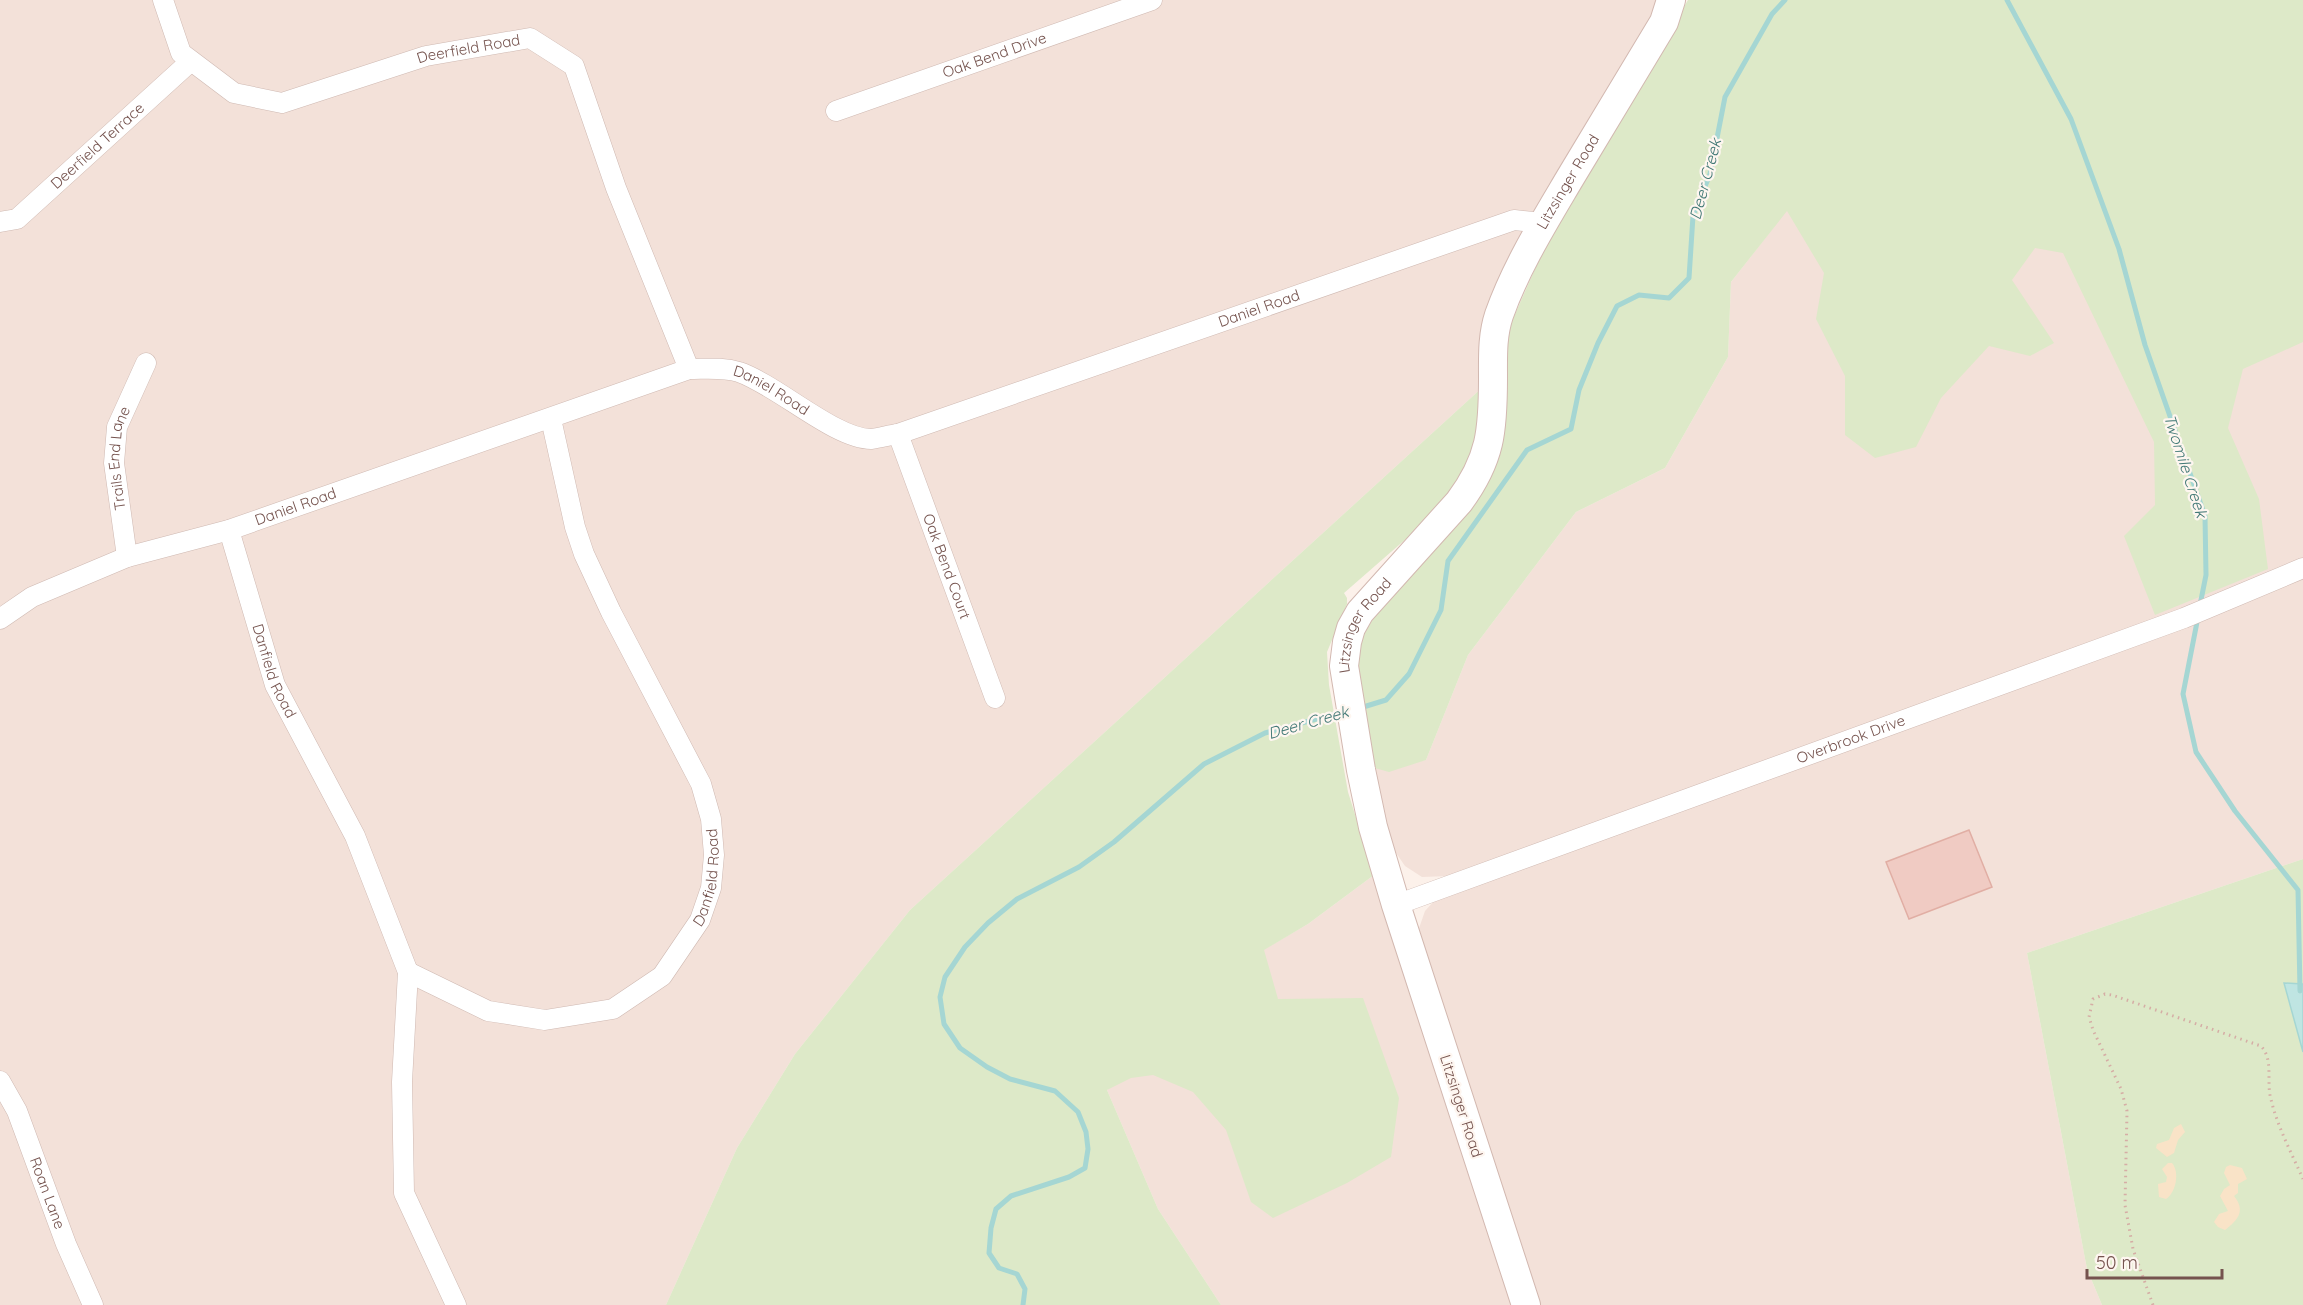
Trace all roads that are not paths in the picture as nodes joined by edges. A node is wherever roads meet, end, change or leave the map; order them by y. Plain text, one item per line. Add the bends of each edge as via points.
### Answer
1 (163, 0) edge
2 (1152, 0) edge
3 (1671, 0) edge
4 (191, 61) junction
5 (836, 111) dead end
6 (0, 222) edge
7 (1543, 223) junction
8 (146, 363) dead end
9 (688, 369) junction
10 (551, 419) junction
11 (898, 434) junction
12 (229, 530) junction
13 (128, 557) junction
14 (2303, 568) edge
15 (0, 619) edge
16 (995, 698) dead end
17 (1396, 905) junction
18 (408, 972) junction
19 (0, 1081) edge
20 (93, 1305) edge
21 (456, 1305) edge
22 (1526, 1305) edge

1 - 4 street, Deerfield Road via 181,53
2 - 5 street, Oak Bend Drive
3 - 7 street, Litzsinger Road via 1664,22
4 - 6 street, Deerfield Terrace via 17,219
4 - 9 street, Deerfield Road via 234,93 282,103 426,56 530,38 574,66 616,188
7 - 11 street, Daniel Road via 1514,219
7 - 17 street, Litzsinger Road via 1498,317 1493,341 1493,413 1486,455 1459,502 1360,612 1347,642 1345,679 1360,770
8 - 13 street, Trails End Lane via 117,427 114,463
9 - 10 street, Daniel Road
9 - 11 street, Daniel Road via 742,373 845,433 870,439
10 - 12 street, Daniel Road
10 - 18 street, Danfield Road via 584,554 701,784 711,819 711,888 700,920 662,976 613,1009 544,1020 488,1011
11 - 16 street, Oak Bend Court
12 - 13 street, Daniel Road
12 - 18 street, Danfield Road via 275,685 355,836
13 - 15 street, Daniel Road via 32,597
14 - 17 street, Overbrook Drive via 2184,618
17 - 22 street, Litzsinger Road
18 - 21 street, Danfield Road via 402,1082 404,1193
19 - 20 street, Roan Lane via 17,1112

